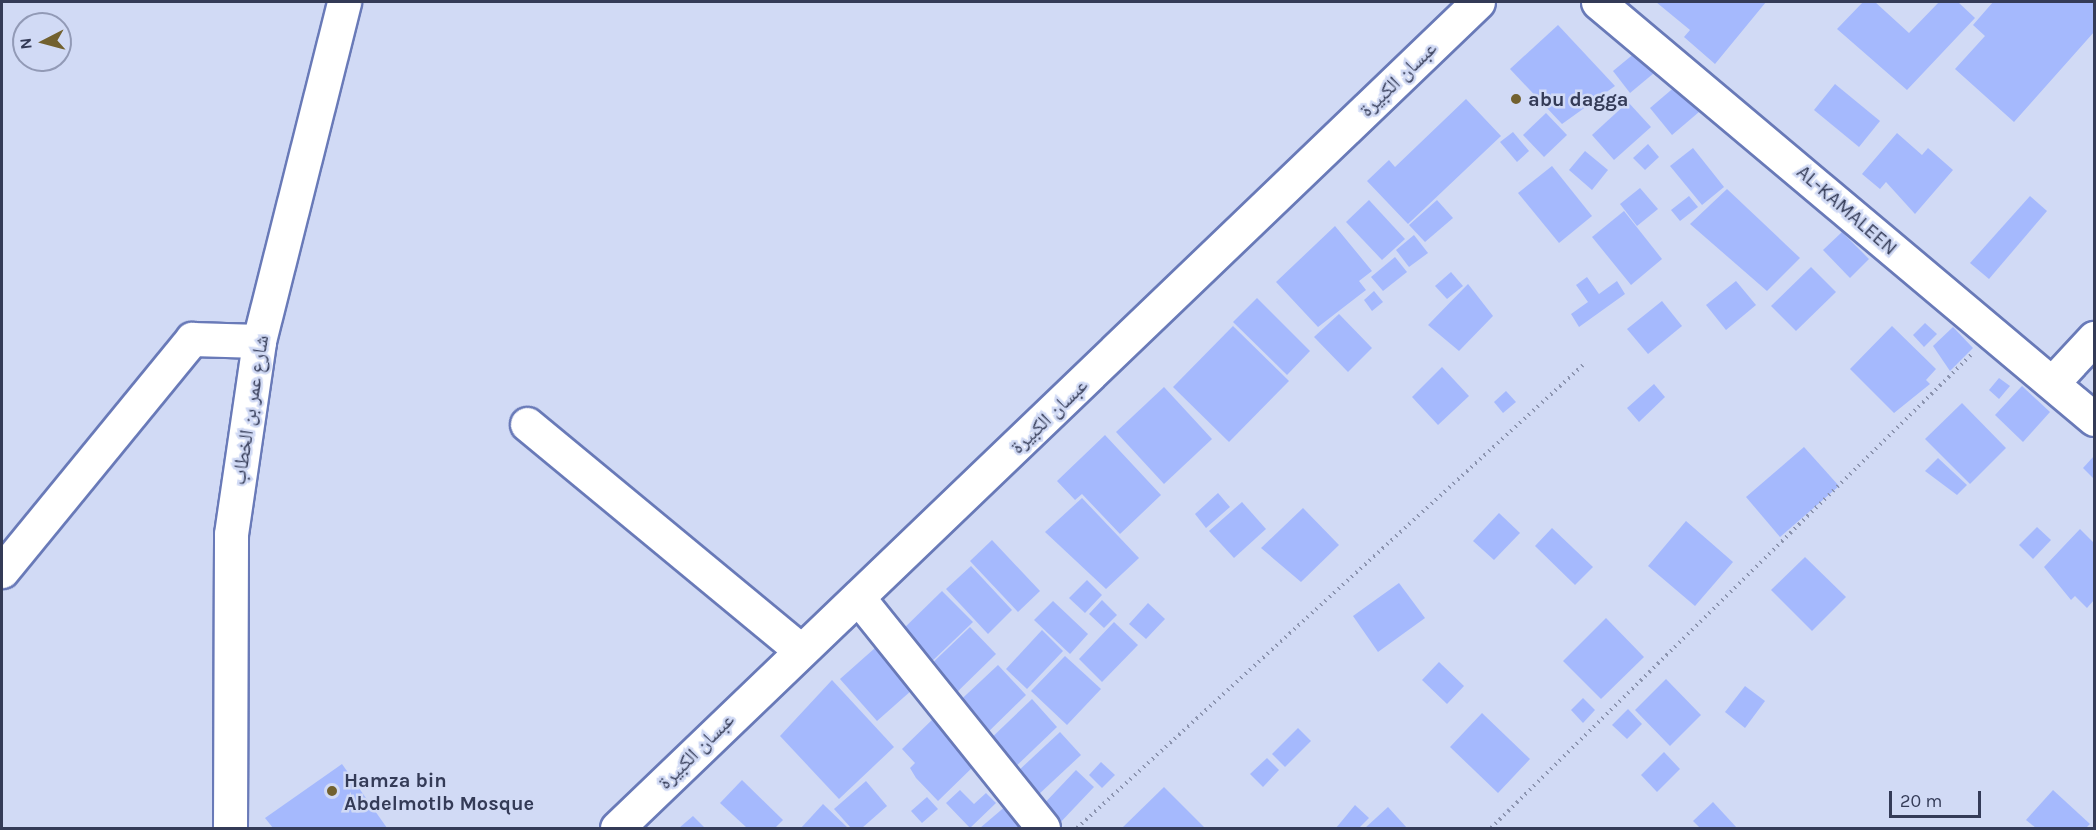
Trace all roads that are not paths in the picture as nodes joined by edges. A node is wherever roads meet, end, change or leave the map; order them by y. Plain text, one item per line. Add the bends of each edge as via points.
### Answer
1 (344, 2) edge
2 (1478, 2) edge
3 (1598, 2) edge
4 (2094, 338) edge
5 (259, 341) junction
6 (2054, 381) junction
7 (2094, 419) edge
8 (527, 423) dead end
9 (2, 572) edge
10 (861, 600) junction
11 (799, 649) junction
12 (230, 828) edge
13 (617, 828) edge
14 (1043, 828) edge

1 - 5 street, شارع عمر بن الخطاب
2 - 10 street, عبسان الكبيرة
3 - 6 street, AL-KAMALEEN via 1732,110 1990,335
4 - 6 street
5 - 9 street via 192,339
5 - 12 street, شارع عمر بن الخطاب via 231,534
6 - 7 street, AL-KAMALEEN
8 - 11 street
10 - 11 street, عبسان الكبيرة
10 - 14 street
11 - 13 street, عبسان الكبيرة

